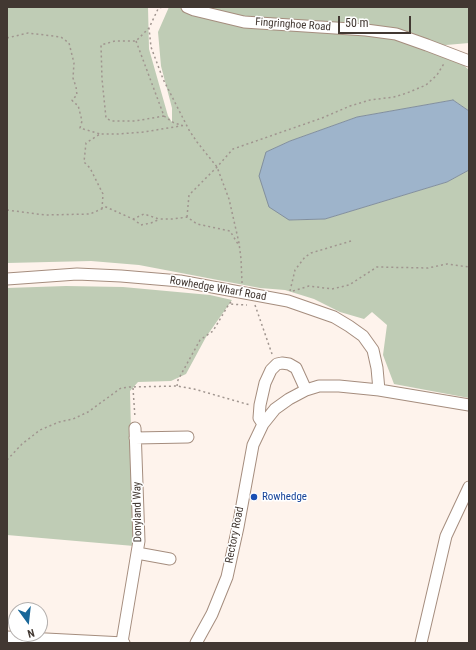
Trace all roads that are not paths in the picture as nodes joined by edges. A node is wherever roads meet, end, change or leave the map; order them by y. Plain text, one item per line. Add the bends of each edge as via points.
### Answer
1 (187, 7) edge
2 (469, 61) edge
3 (7, 279) edge
4 (306, 390) junction
5 (379, 390) junction
6 (469, 405) edge
7 (263, 424) junction
8 (188, 437) dead end
9 (469, 487) edge
10 (137, 554) junction
11 (170, 559) dead end
12 (7, 637) edge
13 (123, 643) edge
14 (196, 643) edge
15 (421, 643) edge

1 - 2 street, Fingringhoe Road via 244,22 396,34
3 - 5 street, Rowhedge Wharf Road via 77,274 121,276 180,281 289,296 334,317 363,336 373,350
4 - 5 street, Rectory Road via 319,386
4 - 7 street, Rectory Road via 289,398 275,409
4 - 7 street via 296,368 282,363 276,365 265,383 259,418
5 - 6 street, Rectory Road
7 - 14 street, Rectory Road via 253,445 227,577 212,614
8 - 10 street, Donyland Way via 135,433 139,541
9 - 15 street via 446,536
10 - 11 street
10 - 13 street, Donyland Way
12 - 13 street

